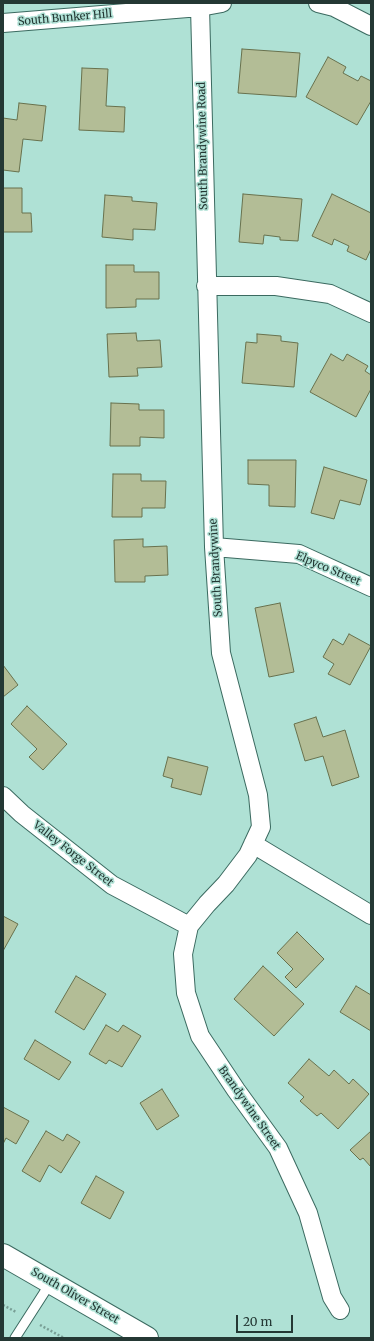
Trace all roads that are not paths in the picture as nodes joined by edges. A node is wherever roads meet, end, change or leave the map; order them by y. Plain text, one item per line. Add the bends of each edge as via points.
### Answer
1 (222, 3) edge
2 (318, 3) edge
3 (200, 7) junction
4 (3, 23) edge
5 (371, 26) edge
6 (206, 286) junction
7 (371, 313) edge
8 (214, 547) junction
9 (371, 587) edge
10 (3, 796) edge
11 (253, 844) junction
12 (371, 915) edge
13 (189, 926) junction
14 (3, 1255) edge
15 (51, 1282) junction
16 (340, 1310) dead end
17 (14, 1338) edge
18 (147, 1338) edge

1 - 3 street, South Bunker Hill
2 - 5 street via 334,7
3 - 4 street, South Bunker Hill
3 - 6 street, South Brandywine Road
6 - 7 street via 276,286 330,294
6 - 8 street, South Brandywine
8 - 9 street, Elpyco Street via 298,554
8 - 11 street, South Brandywine via 221,653 258,795 261,826
10 - 13 street, Valley Forge Street via 112,885
11 - 12 street
11 - 13 street via 248,855 226,884
13 - 16 street, Brandywine Street via 183,954 186,993 200,1036 278,1148 308,1213 332,1297
14 - 15 main road, South Oliver Street
15 - 17 lane
15 - 18 main road, South Oliver Street

